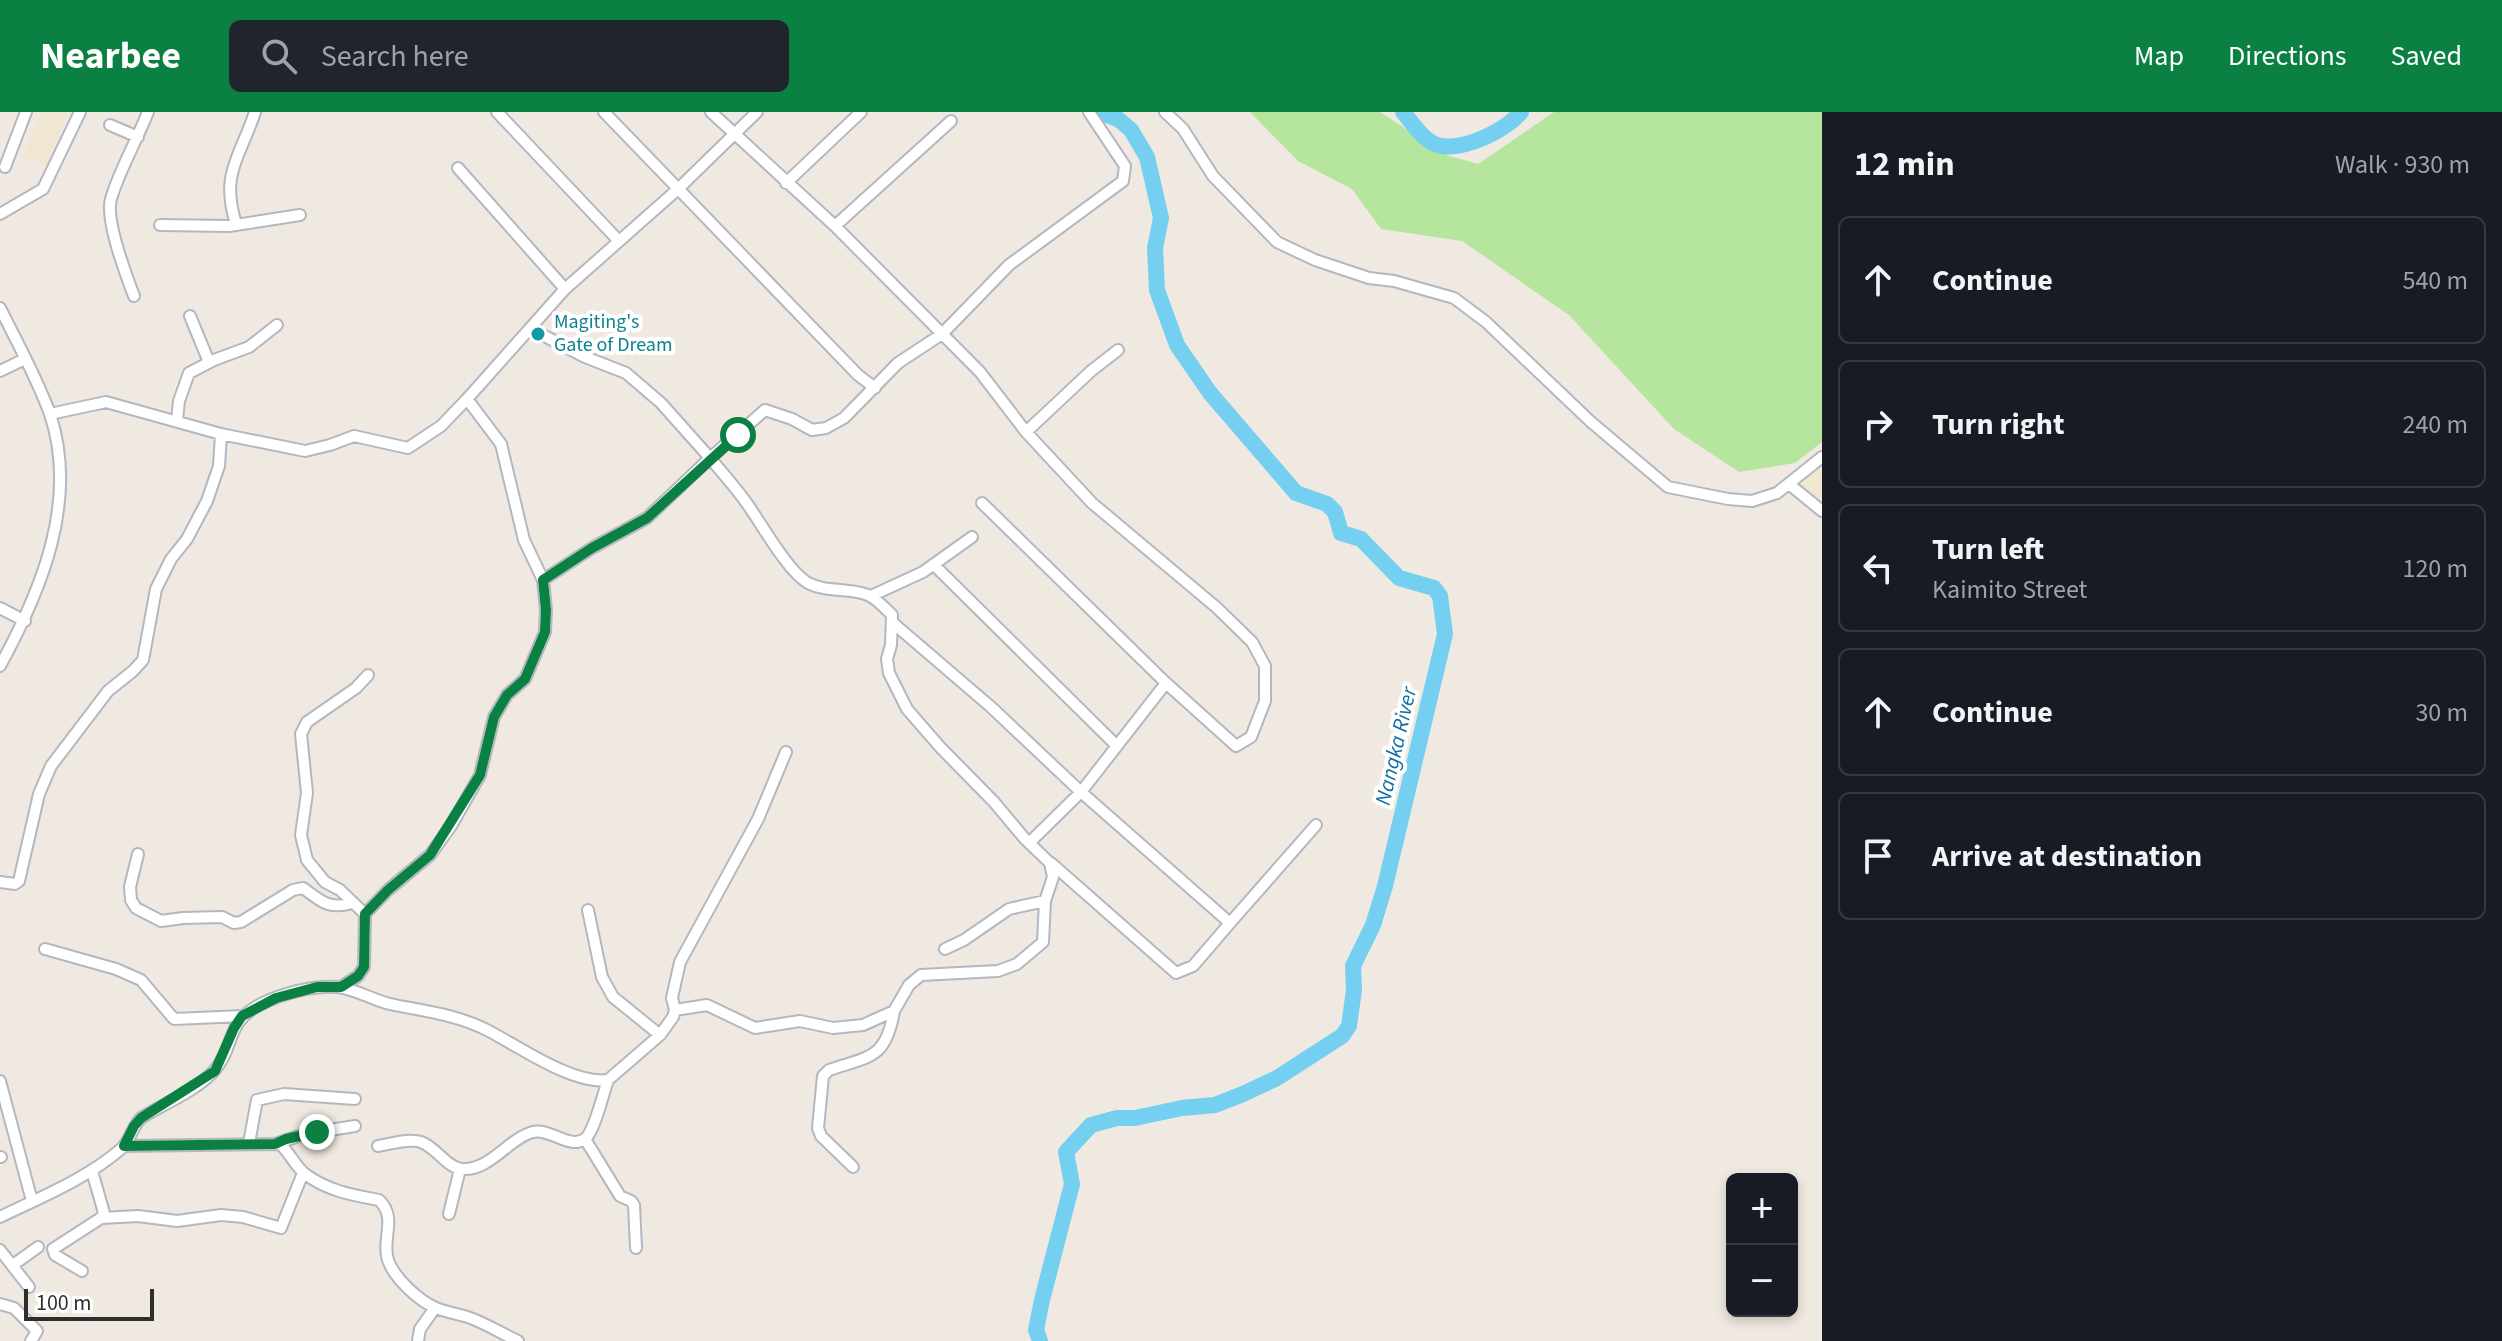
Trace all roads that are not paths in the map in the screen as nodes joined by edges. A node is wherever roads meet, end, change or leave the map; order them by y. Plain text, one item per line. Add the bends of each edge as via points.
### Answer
1 (26, 112) edge
2 (80, 112) edge
3 (148, 112) edge
4 (255, 112) edge
5 (497, 112) edge
6 (604, 112) edge
7 (711, 112) edge
8 (757, 112) edge
9 (861, 112) edge
10 (1165, 112) edge
11 (1091, 115) edge
12 (951, 121) dead end
13 (110, 125) dead end
14 (734, 135) junction
15 (138, 137) junction
16 (5, 167) dead end
17 (458, 168) dead end
18 (786, 183) junction
19 (678, 189) junction
20 (1, 214) edge
21 (300, 215) dead end
22 (236, 224) junction
23 (160, 225) dead end
24 (835, 226) junction
25 (618, 240) junction
26 (565, 289) junction
27 (134, 296) dead end
28 (0, 308) edge
29 (190, 316) dead end
30 (277, 325) dead end
31 (531, 329) junction
32 (942, 334) junction
33 (1118, 350) dead end
34 (25, 359) junction
35 (209, 362) junction
36 (0, 371) edge
37 (875, 388) junction
38 (467, 399) junction
39 (50, 414) junction
40 (177, 420) junction
41 (1026, 432) junction
42 (221, 434) junction
43 (1822, 457) edge
44 (710, 458) junction
45 (1789, 484) junction
46 (982, 503) dead end
47 (1822, 511) edge
48 (972, 537) dead end
49 (934, 565) junction
50 (543, 580) junction
51 (871, 596) junction
52 (0, 608) edge
53 (25, 621) junction
54 (893, 623) junction
55 (0, 666) edge
56 (368, 675) dead end
57 (1166, 683) junction
58 (1117, 746) junction
59 (786, 752) dead end
60 (1081, 792) junction
61 (1316, 825) dead end
62 (1029, 843) junction
63 (138, 854) dead end
64 (1050, 863) junction
65 (0, 882) edge
66 (1045, 901) junction
67 (352, 903) junction
68 (588, 910) dead end
69 (365, 914) junction
70 (1230, 923) junction
71 (45, 949) dead end
72 (945, 949) dead end
73 (341, 987) junction
74 (675, 1010) junction
75 (894, 1011) junction
76 (242, 1016) junction
77 (660, 1035) junction
78 (608, 1080) junction
79 (0, 1081) edge
80 (355, 1099) dead end
81 (355, 1126) dead end
82 (585, 1139) junction
83 (249, 1143) junction
84 (275, 1144) junction
85 (124, 1146) junction
86 (378, 1146) dead end
87 (853, 1167) dead end
88 (460, 1169) junction
89 (92, 1171) junction
90 (303, 1173) junction
91 (32, 1201) junction
92 (449, 1214) dead end
93 (0, 1217) edge
94 (101, 1218) junction
95 (38, 1247) dead end
96 (636, 1248) dead end
97 (0, 1250) edge
98 (13, 1265) junction
99 (82, 1271) dead end
100 (29, 1287) dead end
101 (0, 1304) edge
102 (435, 1308) junction
103 (31, 1341) edge
104 (417, 1341) edge
105 (518, 1341) edge

1 - 16 street
2 - 20 street via 43,189
3 - 15 street
4 - 22 street via 230,173 229,199
5 - 25 street
6 - 19 street
7 - 14 street
8 - 14 street
9 - 18 street
10 - 45 street via 1183,129 1213,176 1277,242 1369,278 1454,298 1668,487 1752,501
11 - 32 street via 1125,166 1123,181 1009,265
12 - 24 street
13 - 15 street
14 - 18 street
14 - 19 street
15 - 27 street via 110,201
17 - 26 street
18 - 24 street
19 - 25 street
19 - 37 street
21 - 22 street
22 - 23 street
24 - 32 street
25 - 26 street
26 - 31 street
28 - 34 street
29 - 35 street
30 - 35 street via 249,347
31 - 38 street
31 - 44 street via 626,373
32 - 37 street via 898,363
32 - 41 street via 980,372
33 - 41 street
34 - 36 street
34 - 39 street
35 - 40 street via 189,373
37 - 44 street via 826,428 812,430 765,410
38 - 42 street via 441,426 408,448 354,436 305,451
38 - 50 street via 501,444 524,540
39 - 40 street via 106,402
39 - 53 street via 59,457 58,502 50,557
40 - 42 street
41 - 57 street via 1092,503 1252,642 1265,666 1265,701 1251,737 1236,746
42 - 65 street via 219,466 207,501 156,589 143,660 108,691 51,766 39,794 19,881
43 - 45 street
44 - 50 street via 647,518
44 - 51 street via 806,582
45 - 47 street
46 - 57 street
48 - 49 street
49 - 51 street
49 - 58 street
50 - 69 street via 545,632 525,679 494,717 480,775 430,855
51 - 54 street via 892,615
52 - 53 street
53 - 55 street
54 - 60 street
54 - 62 street via 889,673 907,709
56 - 67 street via 307,722 301,734 307,793 301,835 307,860
57 - 58 street
58 - 60 street
59 - 74 street via 758,819 680,962 672,998
60 - 62 street
60 - 70 street
61 - 70 street
62 - 64 street
63 - 67 street via 131,900 161,921 222,917 241,922 303,888 329,907
64 - 66 street via 1053,877
64 - 70 street via 1176,973 1193,966
66 - 72 street via 1009,909
66 - 75 street via 1043,942 1017,964 998,971 921,975
67 - 69 street
68 - 77 street via 607,987
69 - 73 street via 364,967
71 - 76 street via 141,980 174,1019
73 - 76 street via 295,992
73 - 78 street via 392,1005 450,1015 555,1067
74 - 75 street via 707,1005 755,1028 800,1021 833,1028 863,1025
74 - 77 street
75 - 87 street via 890,1036 876,1054 823,1076 818,1128
76 - 85 street via 215,1071 141,1118
77 - 78 street
78 - 82 street
79 - 91 street
80 - 83 street via 284,1094 257,1100
81 - 84 street
82 - 88 street via 573,1143 531,1132 482,1163
82 - 96 street via 620,1196 634,1205
83 - 84 street
83 - 85 street
84 - 90 street via 290,1153
85 - 89 street
86 - 88 street via 422,1142
88 - 92 street
89 - 91 street
89 - 94 street via 103,1206
90 - 94 street via 281,1228 221,1215 177,1221
90 - 102 street via 326,1188 383,1204 389,1215 388,1262
91 - 93 street
94 - 99 street via 53,1249
95 - 98 street
97 - 98 street
98 - 100 street
101 - 103 street via 14,1308 37,1331
102 - 104 street
102 - 105 street via 472,1318

